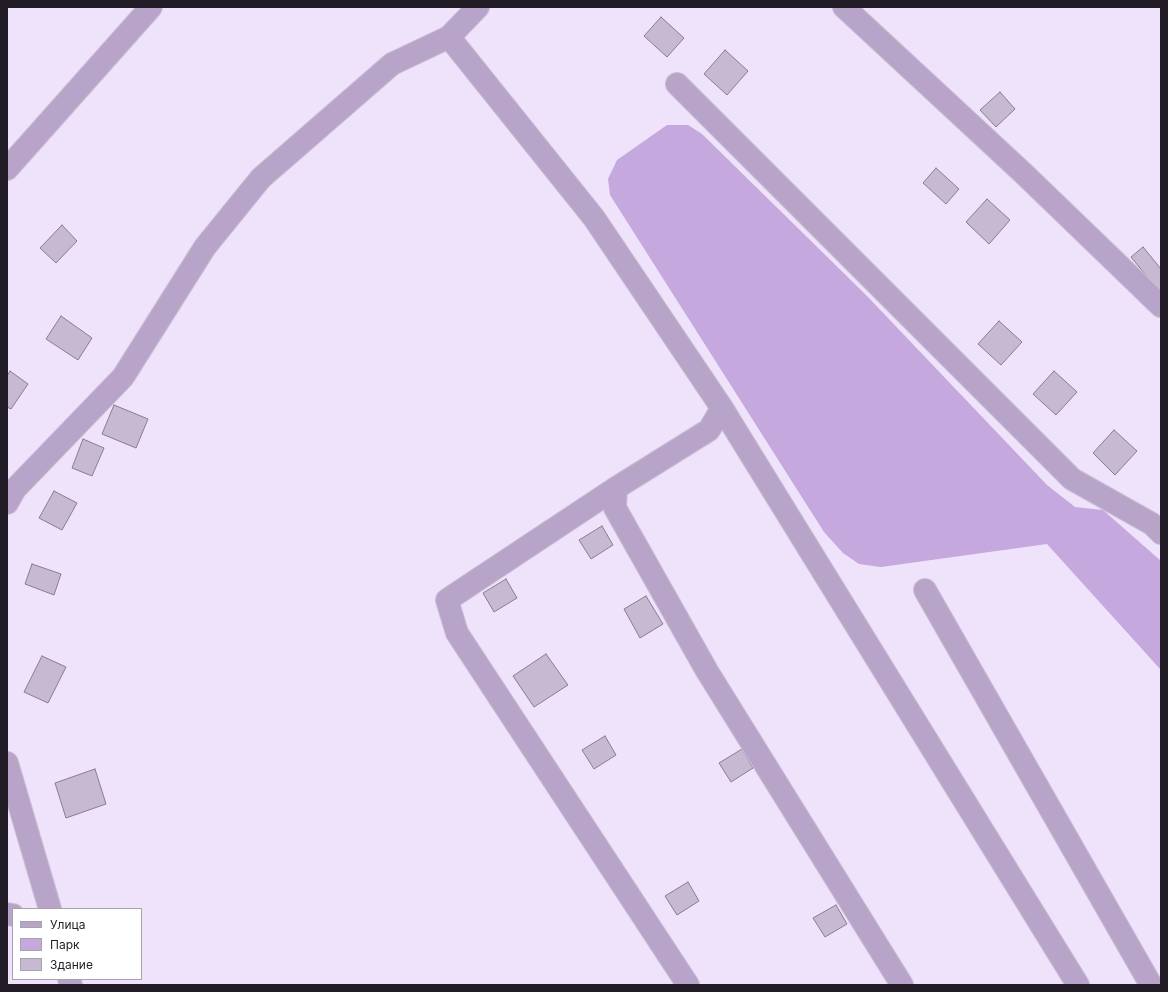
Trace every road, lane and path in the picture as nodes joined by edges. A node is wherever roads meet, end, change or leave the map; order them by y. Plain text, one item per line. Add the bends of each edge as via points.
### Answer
1 (151, 7) edge
2 (478, 7) edge
3 (844, 7) edge
4 (449, 38) junction
5 (677, 84) dead end
6 (7, 169) edge
7 (1161, 306) edge
8 (722, 408) junction
9 (616, 488) junction
10 (7, 503) edge
11 (1158, 525) edge
12 (925, 590) dead end
13 (7, 763) edge
14 (50, 908) edge
15 (688, 985) edge
16 (902, 985) edge
17 (1078, 985) edge
18 (1151, 985) edge

1 - 6 street
2 - 4 street
3 - 7 street via 1022,172
4 - 8 street via 594,218
4 - 10 street via 392,64 261,178 205,247 123,377 15,489
5 - 11 street via 1072,479
8 - 9 street via 709,430
8 - 17 street
9 - 15 street via 447,600 457,633
9 - 16 street via 615,508 707,671
12 - 18 street
13 - 14 street

